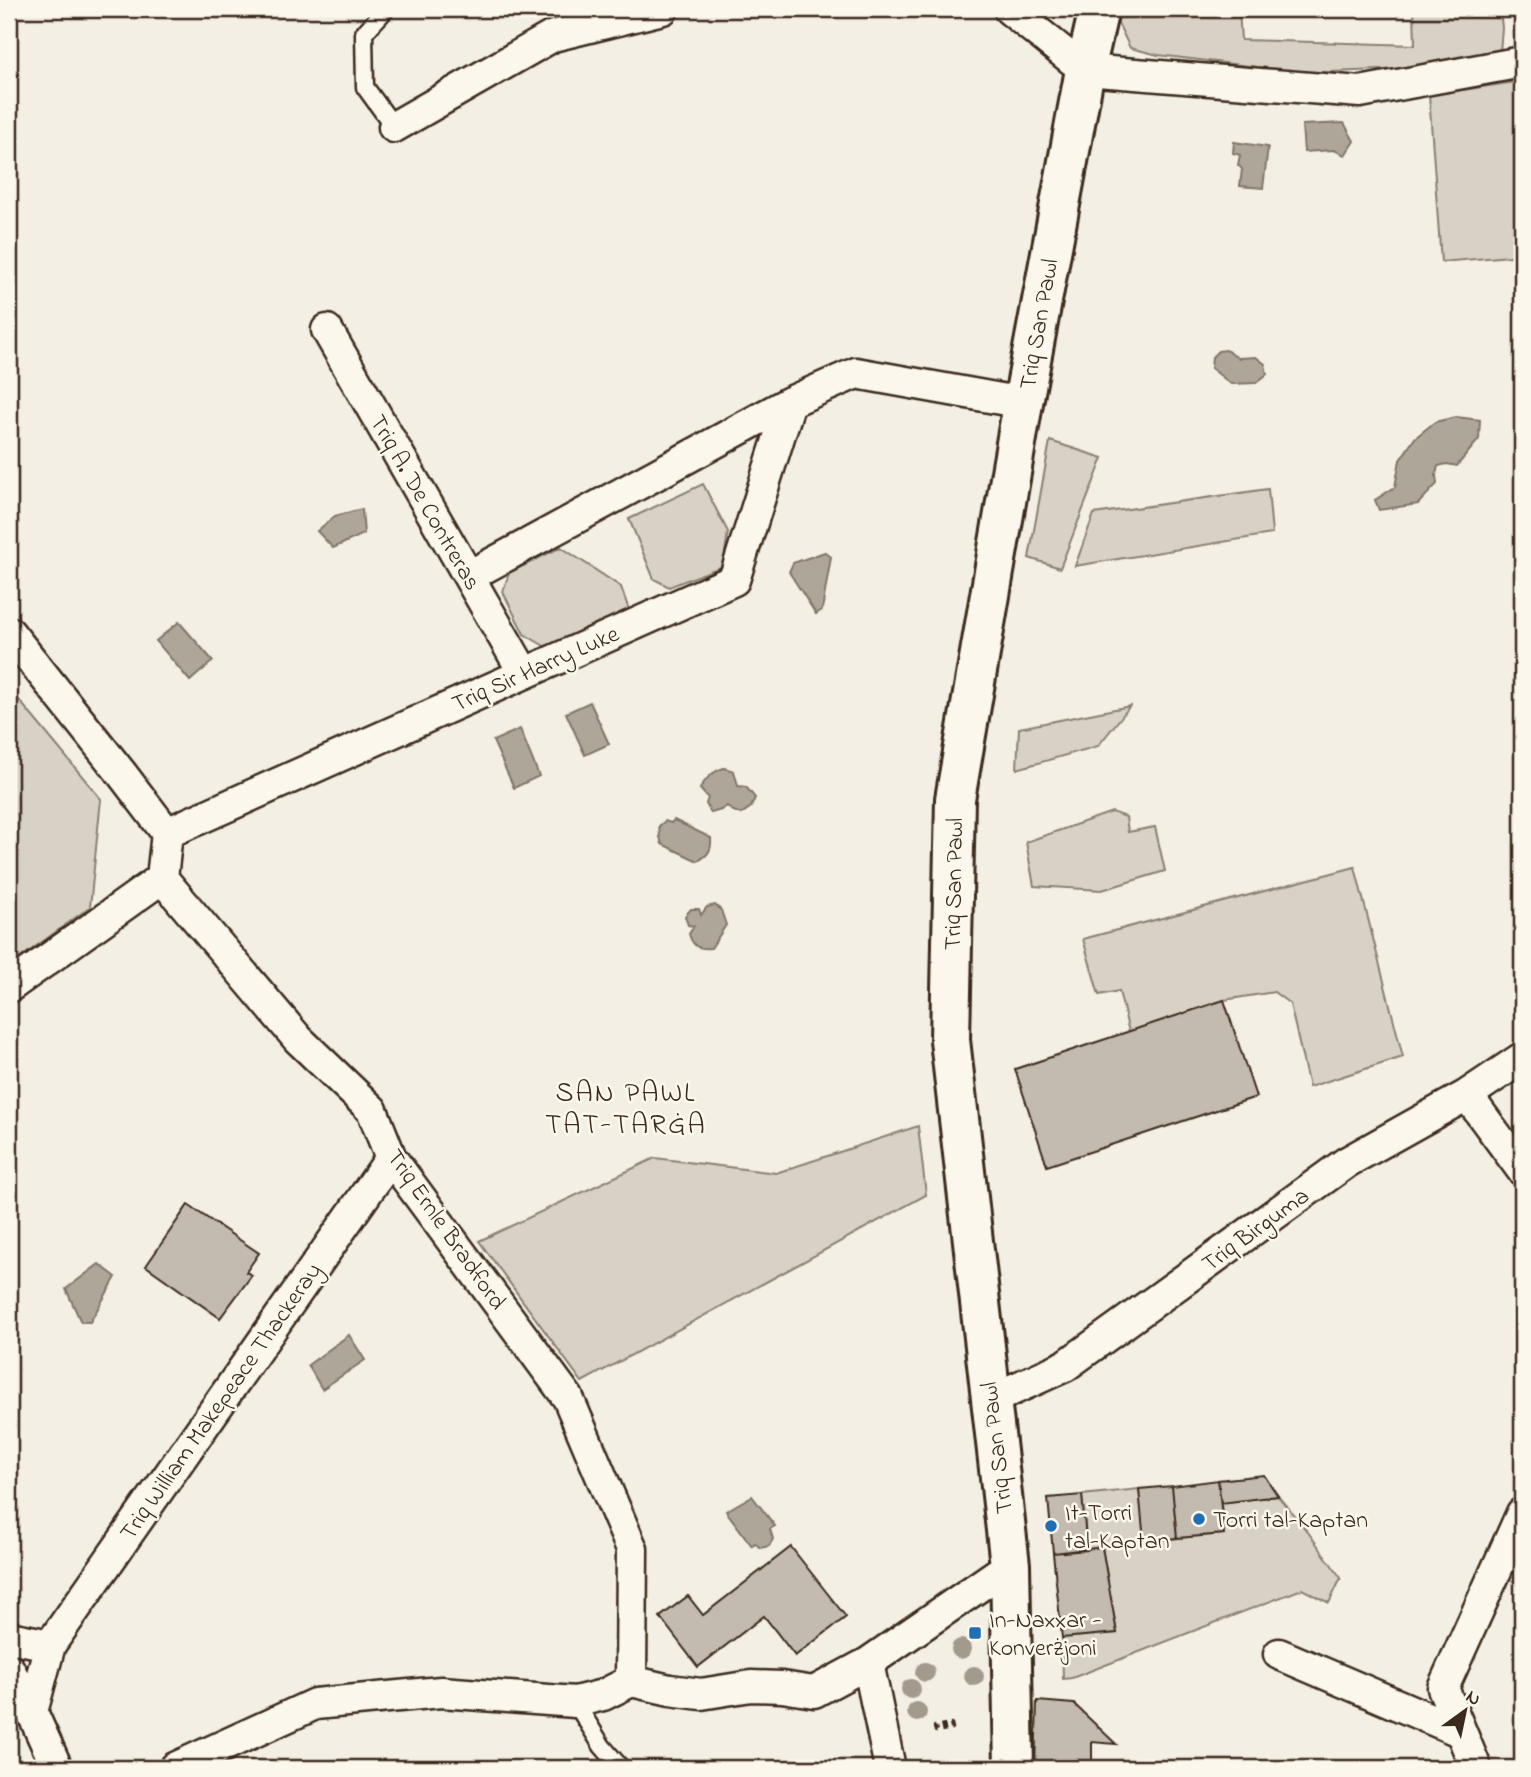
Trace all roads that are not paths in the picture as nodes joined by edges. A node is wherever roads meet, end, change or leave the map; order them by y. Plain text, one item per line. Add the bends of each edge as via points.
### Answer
1 (386, 9) edge
2 (663, 9) edge
3 (1009, 9) edge
4 (1099, 9) edge
5 (1522, 62) edge
6 (1084, 70) junction
7 (394, 127) joint
8 (327, 330) dead end
9 (790, 402) junction
10 (1023, 403) junction
11 (469, 576) junction
12 (9, 632) edge
13 (524, 673) junction
14 (167, 833) junction
15 (162, 878) junction
16 (9, 987) edge
17 (1522, 1058) edge
18 (1467, 1095) junction
19 (1512, 1136) edge
20 (391, 1158) junction
21 (1522, 1170) edge
22 (990, 1400) junction
23 (1522, 1513) edge
24 (1010, 1565) junction
25 (9, 1637) edge
26 (50, 1645) junction
27 (1279, 1654) dead end
28 (868, 1663) junction
29 (9, 1668) edge
30 (631, 1681) junction
31 (575, 1702) junction
32 (32, 1712) junction
33 (1461, 1732) junction
34 (57, 1768) edge
35 (175, 1768) edge
36 (621, 1768) edge
37 (890, 1768) edge
38 (1014, 1768) edge
39 (1476, 1768) edge

1 - 7 lane via 364,33 365,87
2 - 7 street via 553,36
3 - 6 street
4 - 6 main road, Triq San Pawl
5 - 6 street via 1360,92
6 - 10 main road, Triq San Pawl
8 - 11 street, Triq A. De Contreras
9 - 10 street via 856,373
9 - 11 street
9 - 13 street, Triq Sir Harry Luke via 734,580
10 - 22 main road, Triq San Pawl via 955,799 950,1040
11 - 13 street, Triq A. De Contreras
12 - 14 street
13 - 14 street, Triq Sir Harry Luke
14 - 15 street
15 - 16 street
15 - 20 street, Triq Ernle Bradford via 298,1039 372,1110
17 - 18 street, Triq Birguma
18 - 19 street
18 - 22 street, Triq Birguma via 1347,1162 1065,1366
19 - 21 street
20 - 26 street, Triq William Makepeace Thackeray
20 - 30 street, Triq Ernle Bradford via 568,1398 632,1549
22 - 24 main road, Triq San Pawl
23 - 33 street via 1443,1688
24 - 28 street
24 - 38 main road, Triq San Pawl
25 - 26 street
26 - 32 street, Triq William Makepeace Thackeray
27 - 33 street
28 - 30 street via 814,1692 751,1686 701,1694
28 - 37 street
29 - 32 street
30 - 31 street
31 - 35 street via 441,1692 315,1703
31 - 36 lane
32 - 34 street
33 - 39 street

